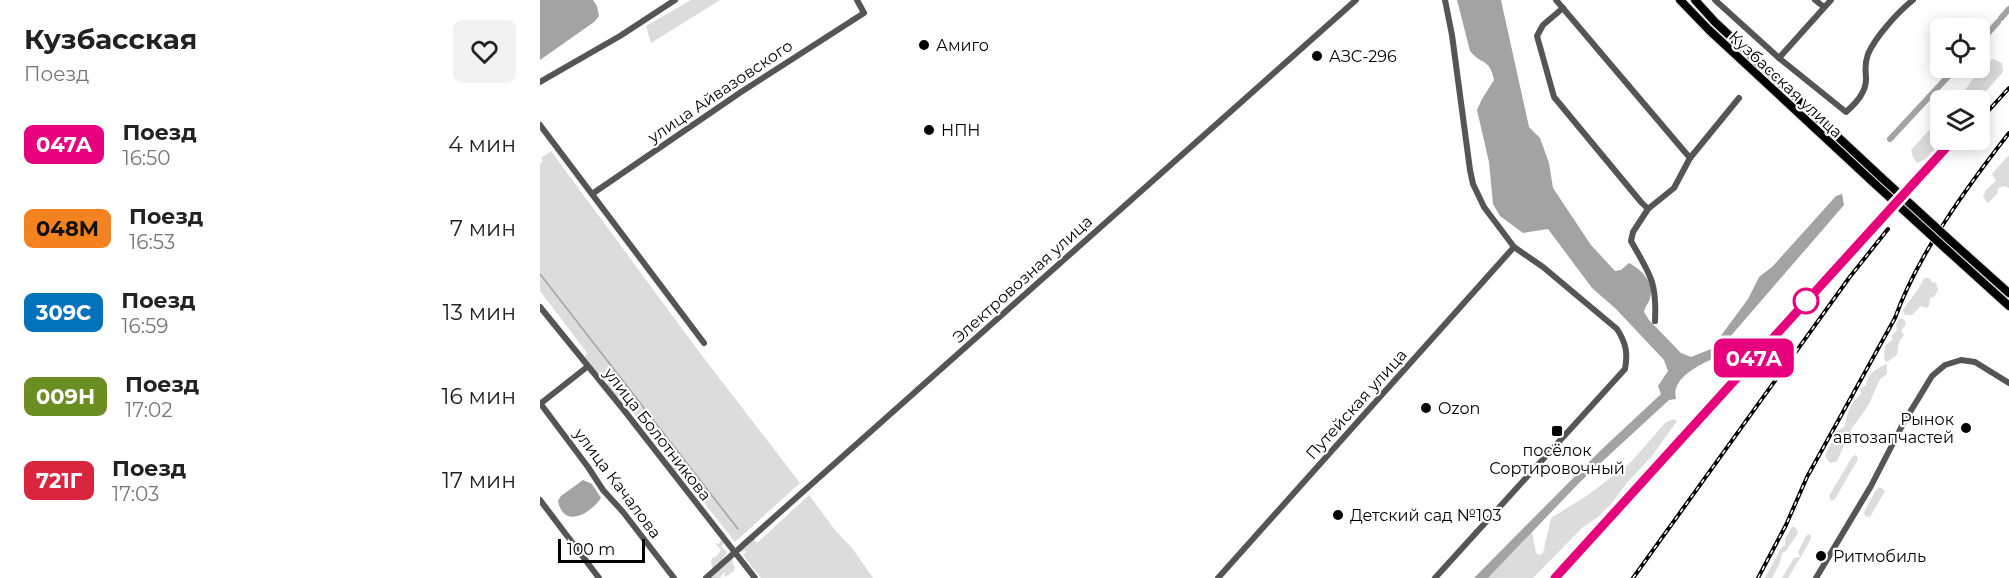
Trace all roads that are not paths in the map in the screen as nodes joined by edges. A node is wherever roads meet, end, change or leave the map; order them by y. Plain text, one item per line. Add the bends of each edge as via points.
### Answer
1 (675, 0) edge
2 (857, 0) edge
3 (1356, 0) edge
4 (1445, 0) edge
5 (1556, 0) edge
6 (1680, 0) edge
7 (1695, 0) edge
8 (1715, 0) edge
9 (1815, 0) edge
10 (1831, 0) edge
11 (1913, 0) edge
12 (1824, 7) junction
13 (1563, 8) junction
14 (1779, 58) junction
15 (540, 82) edge
16 (1739, 98) dead end
17 (540, 125) edge
18 (1690, 158) junction
19 (592, 194) junction
20 (1648, 209) junction
21 (1514, 247) junction
22 (2009, 293) edge
23 (2009, 306) edge
24 (540, 307) edge
25 (1655, 321) dead end
26 (704, 343) dead end
27 (587, 367) junction
28 (2009, 383) edge
29 (540, 404) edge
30 (540, 501) edge
31 (734, 553) junction
32 (599, 578) edge
33 (674, 578) edge
34 (706, 578) edge
35 (755, 578) edge
36 (1218, 578) edge
37 (1435, 578) edge
38 (1816, 578) edge

1 - 15 street
2 - 19 street, улица Айвазовского via 864,13
3 - 31 street, Электровозная улица
4 - 21 street via 1473,184 1484,207
5 - 13 street
6 - 23 main road, Кузбасская улица, bridge
7 - 22 main road, Кузбасская улица, bridge
8 - 14 street, Кузбасская улица
9 - 12 street
10 - 12 street
11 - 14 street, Кузбасская улица via 1874,44 1864,66 1863,92 1846,112
12 - 14 street
13 - 18 street
13 - 20 street via 1543,25 1537,36 1554,97
16 - 18 street
17 - 19 street
18 - 20 street via 1674,188
19 - 26 street
20 - 25 street via 1631,241 1653,280
21 - 36 street, Путейская улица
21 - 37 street via 1617,329 1627,350 1624,369
24 - 27 street, улица Болотникова
27 - 29 street
27 - 31 street, улица Болотникова
28 - 38 street via 1975,362 1961,360 1932,376
29 - 33 street, улица Качалова
30 - 32 street
31 - 34 street, Электровозная улица
31 - 35 street, улица Болотникова

